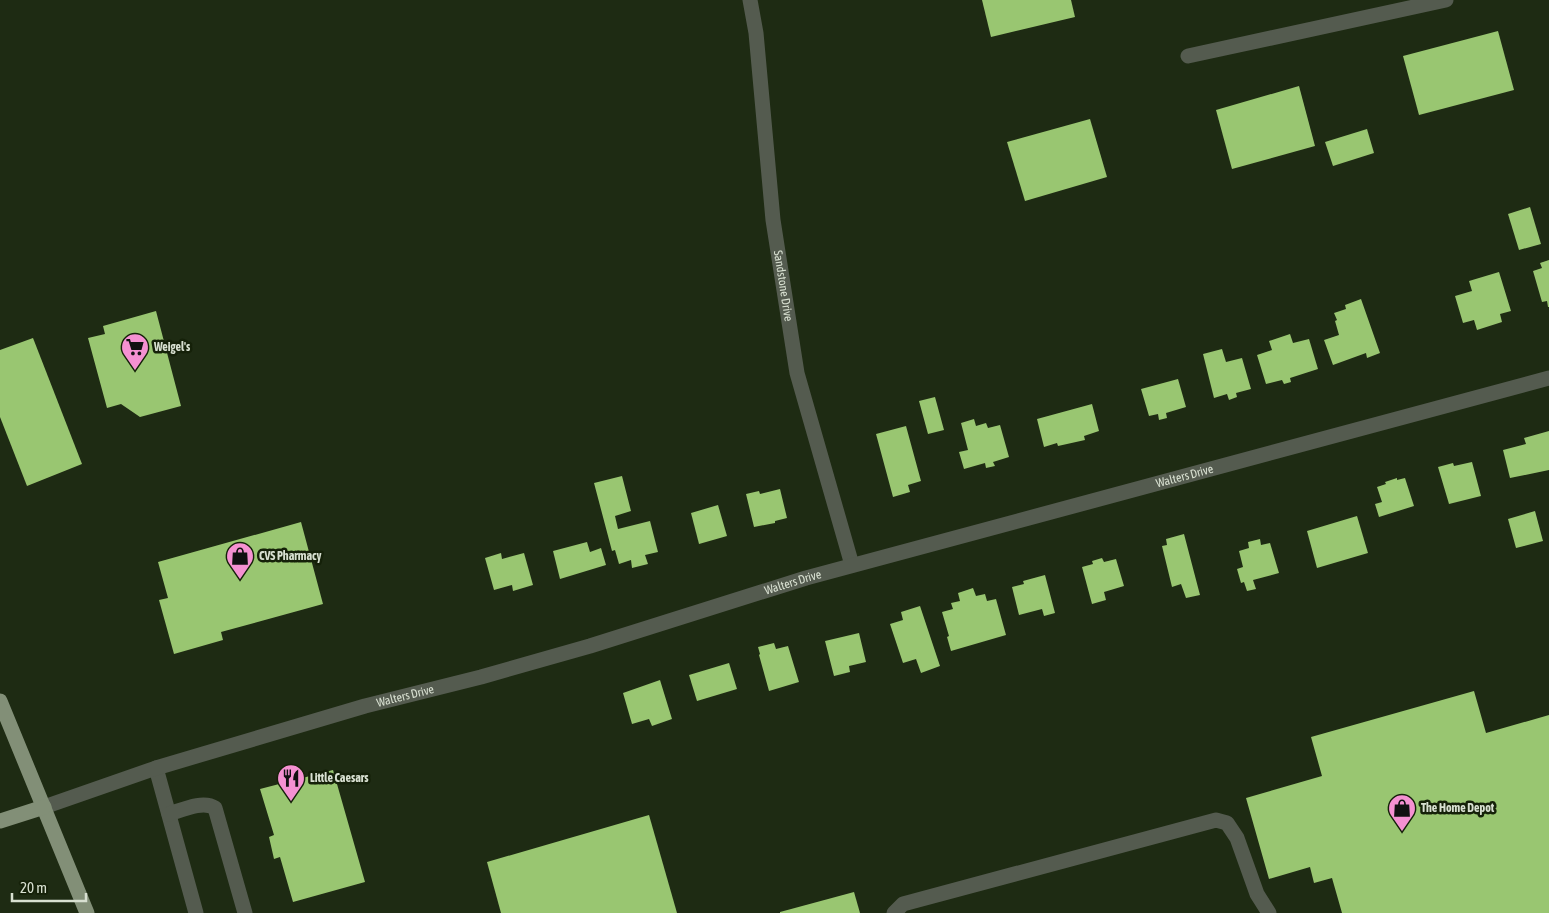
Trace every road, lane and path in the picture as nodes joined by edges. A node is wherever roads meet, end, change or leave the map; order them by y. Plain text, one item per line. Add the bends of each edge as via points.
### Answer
1 (750, 0) edge
2 (1446, 0) edge
3 (1188, 56) dead end
4 (1549, 378) edge
5 (852, 565) junction
6 (0, 701) edge
7 (156, 768) junction
8 (44, 807) junction
9 (169, 814) junction
10 (0, 822) edge
11 (87, 913) edge
12 (196, 913) edge
13 (245, 913) edge
14 (894, 913) edge
15 (1269, 913) edge

1 - 5 street, Sandstone Drive via 756,33 772,220 797,373
2 - 3 street
4 - 5 street, Walters Drive
5 - 7 street, Walters Drive via 590,646 365,706
6 - 8 main road
7 - 8 street, Walters Drive
7 - 9 street
8 - 10 main road
8 - 11 main road
9 - 12 street
9 - 13 street via 204,805 215,808
14 - 15 street via 902,904 1216,820 1227,824 1237,838 1257,894

